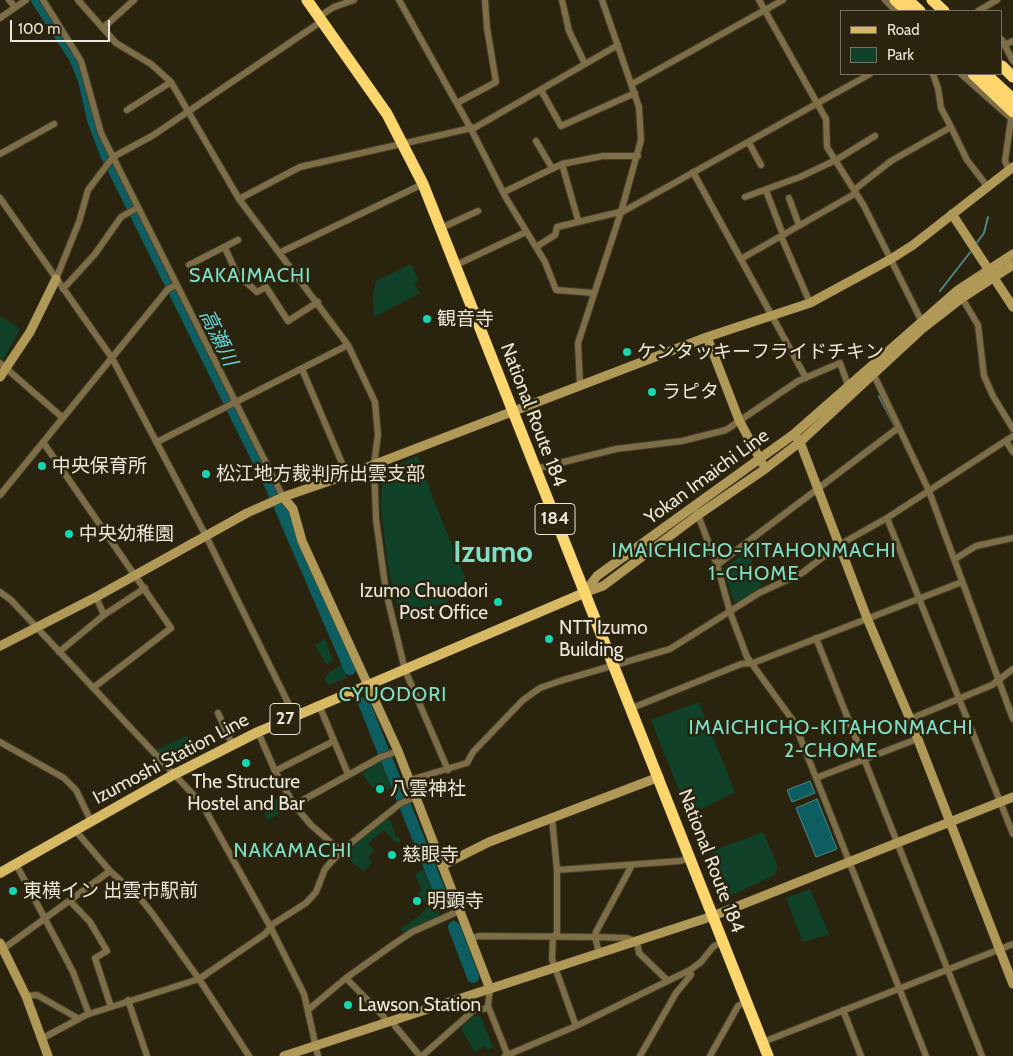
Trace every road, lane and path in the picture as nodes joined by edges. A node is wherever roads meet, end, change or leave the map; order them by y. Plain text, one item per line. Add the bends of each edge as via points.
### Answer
1 (9, 0) edge
2 (26, 0) edge
3 (42, 0) edge
4 (78, 0) edge
5 (134, 0) edge
6 (307, 0) edge
7 (354, 0) edge
8 (399, 0) edge
9 (485, 0) edge
10 (562, 0) edge
11 (602, 0) edge
12 (759, 0) edge
13 (783, 0) edge
14 (932, 0) edge
15 (940, 0) edge
16 (979, 0) edge
17 (997, 0) edge
18 (897, 4) edge
19 (15, 7) junction
20 (765, 10) junction
21 (917, 10) edge
22 (943, 10) edge
23 (951, 10) edge
24 (982, 10) edge
25 (0, 18) edge
26 (322, 21) junction
27 (102, 28) junction
28 (1013, 41) edge
29 (1003, 42) edge
30 (618, 45) junction
31 (1013, 61) edge
32 (585, 64) junction
33 (1003, 67) edge
34 (868, 75) edge
35 (933, 75) edge
36 (962, 75) edge
37 (974, 75) edge
38 (990, 77) edge
39 (1013, 77) edge
40 (171, 82) junction
41 (632, 84) junction
42 (541, 90) junction
43 (635, 93) junction
44 (1013, 99) edge
45 (457, 103) junction
46 (817, 104) junction
47 (127, 110) dead end
48 (188, 110) junction
49 (1012, 117) edge
50 (54, 124) dead end
51 (951, 127) junction
52 (471, 128) junction
53 (874, 136) dead end
54 (536, 141) dead end
55 (749, 143) junction
56 (403, 144) junction
57 (0, 154) edge
58 (638, 156) junction
59 (113, 157) junction
60 (836, 160) junction
61 (562, 164) junction
62 (760, 165) dead end
63 (552, 168) junction
64 (1011, 169) edge
65 (692, 172) junction
66 (423, 184) junction
67 (987, 186) junction
68 (855, 191) junction
69 (504, 192) junction
70 (767, 192) dead end
71 (744, 197) dead end
72 (0, 198) edge
73 (789, 198) dead end
74 (239, 199) junction
75 (137, 208) junction
76 (478, 212) dead end
77 (621, 212) junction
78 (952, 214) junction
79 (578, 220) junction
80 (799, 225) junction
81 (441, 228) junction
82 (526, 232) junction
83 (782, 236) junction
84 (238, 240) dead end
85 (536, 247) junction
86 (224, 248) junction
87 (280, 252) junction
88 (1013, 254) edge
89 (741, 259) junction
90 (891, 260) junction
91 (189, 265) dead end
92 (456, 265) junction
93 (1013, 265) edge
94 (988, 268) junction
95 (994, 277) junction
96 (56, 278) junction
97 (176, 285) junction
98 (63, 289) junction
99 (594, 293) junction
100 (962, 298) junction
101 (318, 302) junction
102 (810, 303) junction
103 (1013, 307) edge
104 (772, 315) junction
105 (921, 320) junction
106 (707, 337) junction
107 (348, 345) junction
108 (112, 358) junction
109 (3, 366) edge
110 (302, 369) junction
111 (873, 373) junction
112 (0, 377) edge
113 (806, 378) junction
114 (580, 385) junction
115 (848, 385) junction
116 (236, 401) junction
117 (512, 412) junction
118 (63, 418) junction
119 (740, 420) junction
120 (898, 428) junction
121 (1013, 429) edge
122 (794, 434) junction
123 (1013, 436) edge
124 (1006, 441) junction
125 (43, 442) junction
126 (157, 442) junction
127 (800, 442) junction
128 (1013, 452) edge
129 (760, 460) junction
130 (374, 464) junction
131 (535, 469) junction
132 (765, 469) junction
133 (347, 475) junction
134 (818, 488) junction
135 (930, 491) junction
136 (0, 495) edge
137 (283, 497) junction
138 (695, 511) junction
139 (887, 518) junction
140 (206, 536) junction
141 (1012, 540) edge
142 (838, 545) junction
143 (955, 560) junction
144 (717, 564) junction
145 (136, 575) junction
146 (962, 582) junction
147 (145, 588) junction
148 (0, 592) edge
149 (584, 593) junction
150 (96, 597) junction
151 (921, 598) junction
152 (730, 612) junction
153 (104, 615) junction
154 (867, 618) junction
155 (36, 627) junction
156 (816, 638) junction
157 (0, 646) edge
158 (59, 652) junction
159 (753, 663) junction
160 (615, 665) junction
161 (1013, 669) edge
162 (404, 670) junction
163 (998, 680) junction
164 (368, 684) junction
165 (93, 688) junction
166 (958, 698) junction
167 (319, 705) junction
168 (632, 708) junction
169 (218, 713) dead end
170 (294, 715) junction
171 (910, 719) junction
172 (1013, 719) edge
173 (258, 732) junction
174 (918, 739) junction
175 (334, 741) junction
176 (0, 742) edge
177 (232, 744) junction
178 (398, 751) junction
179 (864, 760) junction
180 (448, 770) junction
181 (275, 771) junction
182 (348, 774) junction
183 (173, 775) junction
184 (660, 777) junction
185 (816, 778) junction
186 (410, 780) junction
187 (416, 797) junction
188 (1013, 797) edge
189 (1000, 802) junction
190 (294, 805) junction
191 (552, 818) junction
192 (91, 821) junction
193 (948, 822) junction
194 (76, 830) junction
195 (1013, 834) edge
196 (897, 844) junction
197 (341, 851) junction
198 (691, 857) junction
199 (848, 862) junction
200 (16, 864) junction
201 (443, 865) junction
202 (632, 865) junction
203 (558, 870) junction
204 (110, 871) junction
205 (0, 873) edge
206 (70, 901) junction
207 (459, 911) junction
208 (713, 916) junction
209 (45, 919) junction
210 (271, 928) junction
211 (555, 936) junction
212 (595, 937) junction
213 (470, 939) junction
214 (723, 941) junction
215 (637, 942) junction
216 (1013, 944) edge
217 (2, 946) edge
218 (999, 949) junction
219 (599, 953) junction
220 (554, 968) junction
221 (947, 969) junction
222 (690, 970) junction
223 (346, 978) junction
224 (199, 979) junction
225 (668, 981) junction
226 (1013, 984) edge
227 (898, 988) junction
228 (490, 989) junction
229 (26, 996) junction
230 (128, 1000) junction
231 (747, 1001) junction
232 (111, 1006) junction
233 (489, 1008) junction
234 (308, 1010) junction
235 (843, 1010) junction
236 (89, 1014) junction
237 (79, 1019) junction
238 (389, 1021) junction
239 (576, 1026) junction
240 (43, 1038) junction
241 (763, 1042) junction
242 (315, 1046) junction
243 (48, 1056) edge
244 (147, 1056) edge
245 (248, 1056) edge
246 (284, 1056) edge
247 (318, 1056) edge
248 (421, 1056) edge
249 (507, 1056) edge
250 (640, 1056) edge
251 (710, 1056) edge
252 (768, 1056) edge
253 (861, 1056) edge
254 (926, 1056) edge
255 (982, 1056) edge

1 - 19 street
2 - 19 street
3 - 59 street via 81,61 101,133
4 - 27 street
5 - 27 street
6 - 26 highway, National Route 184 / 184
7 - 26 street via 323,14
8 - 45 street
9 - 45 street via 486,28 496,82
10 - 32 street via 569,31
11 - 30 street
12 - 20 street
13 - 20 street
14 - 22 highway
15 - 23 street
16 - 24 street
17 - 24 street
18 - 21 highway
19 - 25 street
20 - 41 street
20 - 46 street
26 - 48 street
26 - 56 highway, National Route 184 / 184 via 387,114
27 - 40 street via 116,43 151,64
28 - 29 street
29 - 31 street
30 - 32 street
30 - 41 street
32 - 42 street
33 - 39 highway
34 - 46 street
35 - 51 street via 941,108
36 - 49 street
37 - 49 highway
38 - 44 highway
40 - 47 street
40 - 48 street
41 - 43 street
42 - 43 street via 561,126
42 - 52 street via 486,123
43 - 58 street via 642,124
45 - 52 street
46 - 55 street
46 - 60 street via 826,119 827,147
48 - 59 street via 152,136
48 - 74 street
49 - 64 street via 1005,161
50 - 57 street
51 - 67 street via 967,160
51 - 68 street via 891,161
52 - 56 street
52 - 69 street
53 - 60 street
54 - 63 street
55 - 62 street
55 - 65 street
56 - 66 highway, National Route 184 / 184
56 - 74 street via 300,167
58 - 61 street via 603,156
58 - 77 street
59 - 75 street
59 - 96 street via 88,190
60 - 68 street
60 - 71 street
61 - 63 street
61 - 79 street
63 - 69 street
64 - 67 street
65 - 77 street
65 - 89 street
66 - 81 highway, National Route 184 / 184
66 - 87 street
67 - 78 street
68 - 80 street
68 - 90 street
69 - 82 street
70 - 83 street
72 - 96 street
73 - 80 street
74 - 87 street
75 - 97 street
75 - 98 street via 121,218 95,254
76 - 81 street
77 - 79 street
77 - 99 street
78 - 90 street
78 - 94 street
79 - 85 street via 557,227 554,235
80 - 83 street
81 - 92 highway, National Route 184 / 184
82 - 85 street
82 - 92 street
83 - 89 street
83 - 102 street
84 - 86 street
85 - 99 street via 556,290
86 - 91 street
86 - 101 street via 237,274 257,292 266,287 288,320
87 - 101 street
88 - 94 street, Yokan Imaichi Line
89 - 104 street
90 - 102 street
90 - 105 street
92 - 117 highway, National Route 184 / 184
93 - 95 street, Yokan Imaichi Line
94 - 95 street
94 - 105 street, Yokan Imaichi Line
95 - 100 street, Yokan Imaichi Line
95 - 103 street
96 - 98 street
96 - 109 street via 30,332
97 - 108 street via 168,289
97 - 116 street
98 - 108 street
99 - 114 street via 578,343
100 - 111 street, Yokan Imaichi Line
100 - 121 street via 978,326 984,376
101 - 107 street
102 - 104 street
104 - 106 street
104 - 113 street
105 - 115 street, Yokan Imaichi Line
106 - 114 street
106 - 119 street
107 - 110 street
107 - 130 street via 375,402 378,435
108 - 118 street
108 - 126 street
109 - 112 street
109 - 118 street
110 - 116 street
110 - 133 street
111 - 120 street
111 - 127 street, Yokan Imaichi Line
113 - 115 street via 840,364
113 - 119 street
114 - 117 street
115 - 122 street, Yokan Imaichi Line
116 - 126 street
116 - 137 street
117 - 130 street
117 - 131 highway, National Route 184 / 184
118 - 125 street
119 - 129 street
119 - 131 street via 726,430 682,441 616,449
120 - 134 street
120 - 135 street
122 - 127 street
122 - 129 street, Yokan Imaichi Line
123 - 124 street
124 - 128 street
124 - 135 street
125 - 136 street
125 - 145 street
126 - 140 street
127 - 132 street, Yokan Imaichi Line
127 - 134 street
129 - 132 street
129 - 138 street, Yokan Imaichi Line
130 - 133 street
130 - 162 street via 376,520 386,592
131 - 149 highway, National Route 184 / 184
132 - 138 street, Yokan Imaichi Line
133 - 137 street
134 - 142 street
134 - 144 street
135 - 139 street
135 - 143 street
137 - 140 street
137 - 164 street via 293,509 302,541
138 - 144 street
138 - 149 street, Yokan Imaichi Line via 602,586
139 - 142 street
139 - 151 street
140 - 145 street
140 - 170 street
141 - 143 street via 976,546
142 - 152 street via 802,573 759,592
142 - 154 street
143 - 146 street
144 - 152 street
145 - 147 street
145 - 150 street
146 - 151 street
146 - 163 street
147 - 153 street
147 - 165 street via 171,628
148 - 155 street
149 - 160 highway, National Route 184 / 184
149 - 162 main road, Izumoshi Station Line / 27
150 - 153 street
150 - 155 street
151 - 154 street
151 - 166 street
152 - 159 street via 747,657
152 - 160 street via 670,649
153 - 158 street
154 - 156 street
154 - 171 street
155 - 157 street
155 - 158 street
156 - 159 street
156 - 179 street
158 - 165 street
159 - 168 street via 742,664
159 - 185 street via 794,722
160 - 168 highway, National Route 184 / 184
160 - 180 street via 540,688 522,700 473,752 467,763
161 - 163 street
162 - 164 main road, Izumoshi Station Line / 27
162 - 180 street
163 - 166 street
163 - 172 street
164 - 167 main road, Izumoshi Station Line / 27
164 - 178 street
165 - 183 street
166 - 171 street
166 - 189 street
167 - 170 main road, Izumoshi Station Line / 27
167 - 175 street
168 - 184 highway, National Route 184 / 184
169 - 177 street
170 - 173 main road, Izumoshi Station Line / 27
171 - 174 street
173 - 177 main road, Izumoshi Station Line / 27
173 - 181 street
174 - 179 street
174 - 193 street
175 - 181 street
175 - 182 street
176 - 192 street via 64,778 76,790
177 - 183 main road, Izumoshi Station Line / 27
178 - 182 street
178 - 186 street
179 - 185 street
179 - 196 street
180 - 186 street
181 - 190 street
182 - 190 street
183 - 192 main road, Izumoshi Station Line / 27
183 - 210 street via 202,804
184 - 191 street
184 - 198 highway, National Route 184 / 184
185 - 199 street
186 - 187 street
187 - 197 street via 401,803
187 - 201 street
188 - 189 street
189 - 193 street
189 - 195 street
190 - 197 street
191 - 201 street via 489,842
191 - 203 street
192 - 194 main road, Izumoshi Station Line / 27
193 - 196 street
193 - 218 street
194 - 200 main road, Izumoshi Station Line / 27
194 - 204 street
196 - 199 street
196 - 221 street
197 - 210 street via 325,869 316,892
198 - 202 street
198 - 208 highway, National Route 184 / 184
199 - 208 street
199 - 227 street
200 - 205 main road, Izumoshi Station Line / 27
200 - 209 street
201 - 207 street
202 - 203 street
202 - 212 street
203 - 211 street
204 - 206 street
204 - 224 street via 140,898
206 - 209 street
206 - 232 street via 90,922 107,950 94,958
207 - 213 street
207 - 223 street via 412,932
208 - 214 highway, National Route 184 / 184
208 - 215 street
209 - 217 street
209 - 236 street via 73,972
210 - 224 street
210 - 234 street via 304,994
211 - 212 street
211 - 213 street via 479,936
211 - 220 street
212 - 215 street via 627,938
212 - 219 street
213 - 228 street
214 - 222 street
214 - 231 highway, National Route 184 / 184
215 - 219 street
215 - 225 street via 640,953
216 - 218 street
217 - 229 street
218 - 221 street
218 - 226 street
219 - 220 street
220 - 228 street
220 - 239 street
221 - 227 street
221 - 255 street
222 - 225 street
222 - 250 street via 690,975
223 - 234 street
223 - 238 street
224 - 230 street
224 - 245 street
225 - 239 street
227 - 235 street
227 - 254 street
228 - 233 street
228 - 238 street
229 - 237 street via 37,995
229 - 240 street
230 - 232 street
230 - 244 street
231 - 241 highway, National Route 184 / 184
231 - 251 street via 738,1006
232 - 236 street
233 - 248 street via 474,1010
233 - 249 street
234 - 242 street
235 - 241 street
235 - 253 street
236 - 237 street
237 - 240 street
238 - 242 street
238 - 248 street
239 - 249 street
240 - 243 street
241 - 252 highway, National Route 184 / 184
242 - 246 street
242 - 247 street

